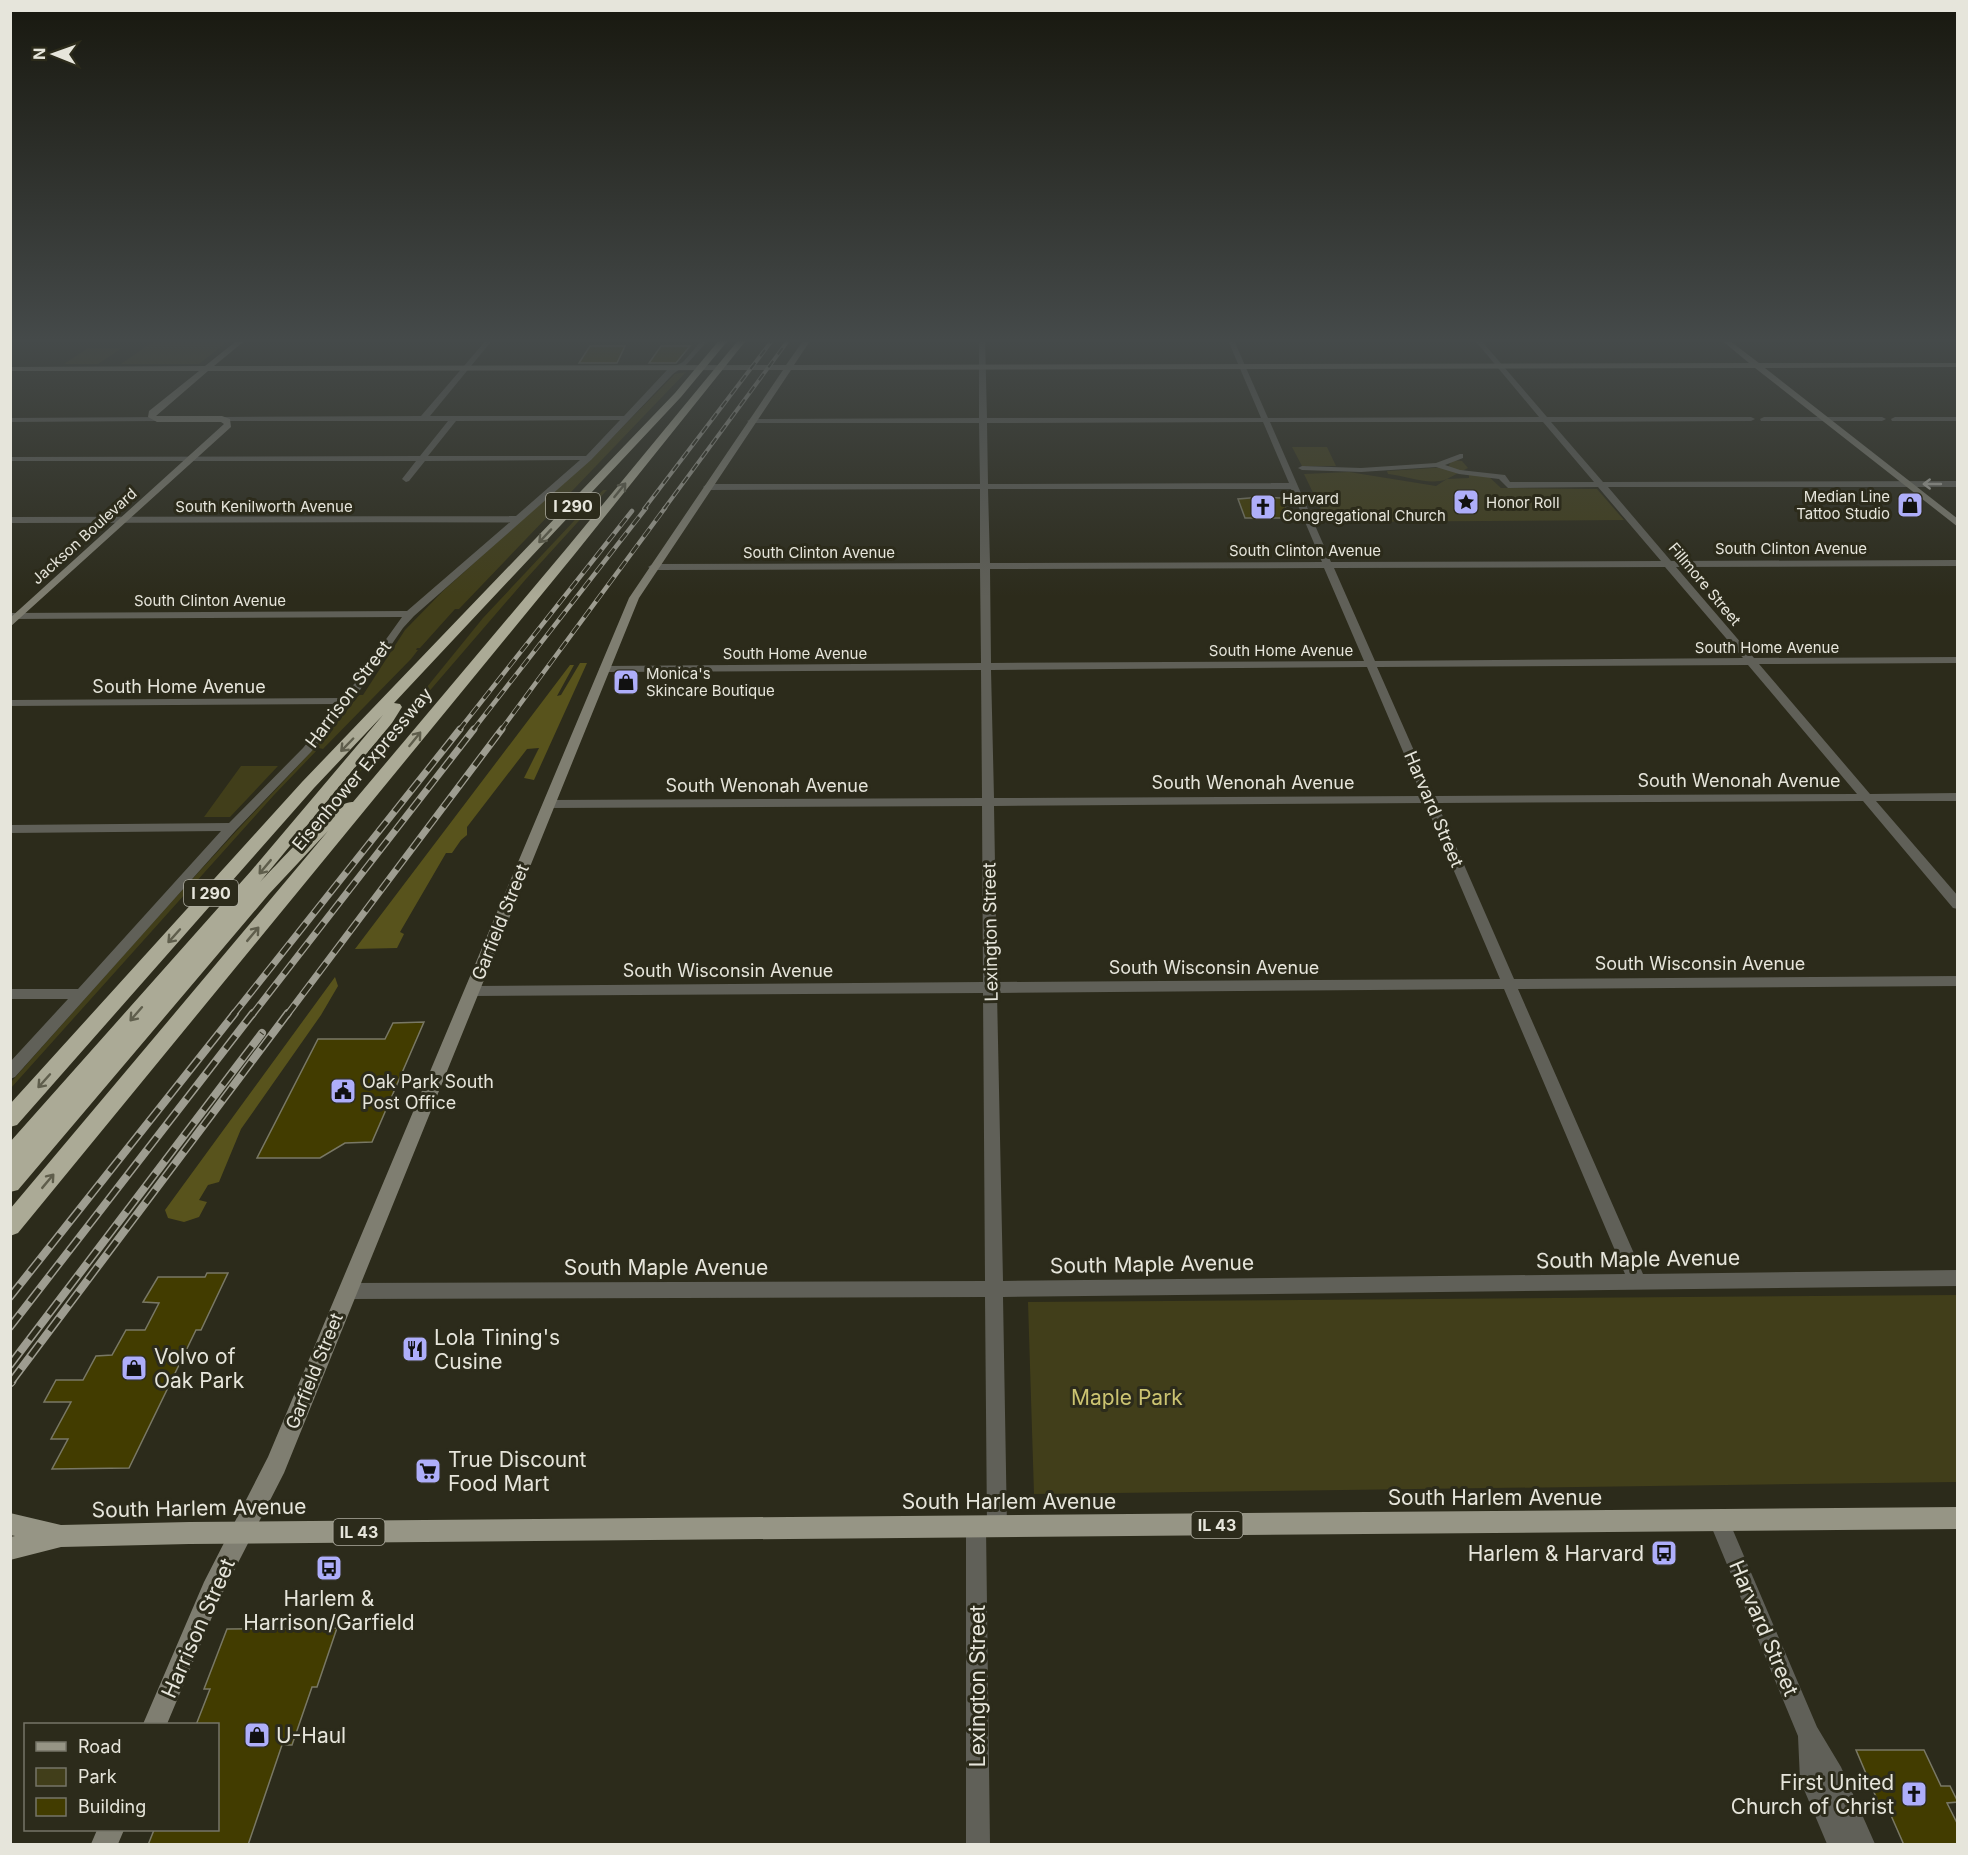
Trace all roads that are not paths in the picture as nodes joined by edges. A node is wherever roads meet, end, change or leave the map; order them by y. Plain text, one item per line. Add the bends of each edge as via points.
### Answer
1 (228, 425) edge
2 (449, 425) edge
3 (621, 425) edge
4 (650, 425) edge
5 (673, 425) edge
6 (749, 425) edge
7 (984, 425) edge
8 (1268, 425) edge
9 (1550, 425) edge
10 (1832, 425) edge
11 (1460, 456) dead end
12 (423, 458) junction
13 (588, 458) junction
14 (10, 459) edge
15 (191, 459) junction
16 (1437, 465) junction
17 (1302, 468) dead end
18 (406, 479) dead end
19 (1907, 484) junction
20 (1958, 484) edge
21 (1601, 485) junction
22 (1295, 486) junction
23 (707, 487) junction
24 (984, 488) junction
25 (517, 519) junction
26 (10, 520) edge
27 (124, 520) junction
28 (1958, 524) edge
29 (1958, 563) edge
30 (1668, 564) junction
31 (1329, 565) junction
32 (985, 566) junction
33 (653, 567) junction
34 (410, 614) junction
35 (13, 619) edge
36 (1958, 660) edge
37 (1751, 662) junction
38 (1371, 664) junction
39 (986, 667) junction
40 (604, 669) junction
41 (416, 672) junction
42 (347, 701) junction
43 (10, 703) edge
44 (378, 784) junction
45 (1958, 797) edge
46 (1866, 798) junction
47 (1430, 800) junction
48 (988, 802) junction
49 (549, 804) junction
50 (232, 827) junction
51 (10, 829) edge
52 (1958, 905) edge
53 (1958, 981) edge
54 (1509, 984) junction
55 (990, 987) junction
56 (471, 991) junction
57 (10, 994) edge
58 (82, 994) junction
59 (10, 1073) edge
60 (10, 1119) edge
61 (10, 1157) edge
62 (10, 1183) edge
63 (10, 1226) edge
64 (1958, 1278) edge
65 (1637, 1281) junction
66 (994, 1288) junction
67 (348, 1290) junction
68 (1958, 1518) edge
69 (1719, 1521) junction
70 (10, 1524) edge
71 (987, 1527) junction
72 (242, 1533) junction
73 (61, 1536) junction
74 (10, 1549) edge
75 (156, 1723) edge
76 (1809, 1735) junction
77 (111, 1831) edge
78 (104, 1845) edge
79 (978, 1845) edge
80 (1839, 1845) edge
81 (1863, 1845) edge

1 - 15 street, Jackson Boulevard
2 - 12 street
3 - 13 street, Harrison Street
4 -> 41 highway, Eisenhower Expressway / I 290
44 -> 5 highway, Eisenhower Expressway / I 290
6 - 23 street, Garfield Street
7 - 24 street, Lexington Street
8 - 22 street, Harvard Street
9 - 21 street, Fillmore Street
10 - 19 street
11 - 16 street
12 - 13 street
12 - 15 street
12 - 18 street
13 - 25 street, Harrison Street
14 - 15 street
15 - 27 street, Jackson Boulevard
16 - 17 street via 1361,470
16 - 21 street via 1502,477 1508,485
20 -> 19 street
19 - 21 street
19 - 28 street
21 - 30 street, Fillmore Street
22 - 24 street
22 - 31 street, Harvard Street
23 - 24 street
23 - 33 street, Garfield Street
24 - 32 street, Lexington Street
25 - 27 street, South Kenilworth Avenue
25 - 34 street, Harrison Street
26 - 27 street, South Kenilworth Avenue
27 - 35 street, Jackson Boulevard
29 - 30 street, South Clinton Avenue
30 - 31 street, South Clinton Avenue
30 - 37 street, Fillmore Street
31 - 32 street, South Clinton Avenue
31 - 38 street, Harvard Street
32 - 33 street, South Clinton Avenue
32 - 39 street, Lexington Street
33 - 40 street, Garfield Street via 634,598
34 - 35 street, South Clinton Avenue
34 - 42 street, Harrison Street
36 - 37 street, South Home Avenue
37 - 38 street, South Home Avenue
37 - 46 street, Fillmore Street
38 - 39 street, South Home Avenue
38 - 47 street, Harvard Street
39 - 40 street, South Home Avenue
39 - 48 street, Lexington Street
40 - 49 street, Garfield Street
41 -> 60 highway, Eisenhower Expressway / I 290 via 308,785
41 -> 61 highway via 387,720 364,748
42 - 43 street, South Home Avenue
42 - 50 street, Harrison Street via 307,750
44 - 62 highway via 326,824 263,890
63 -> 44 highway, Eisenhower Expressway / I 290
45 - 46 street, South Wenonah Avenue
46 - 47 street, South Wenonah Avenue
46 - 52 street, Fillmore Street
47 - 48 street, South Wenonah Avenue
47 - 54 street, Harvard Street
48 - 49 street, South Wenonah Avenue
48 - 55 street, Lexington Street
49 - 56 street, Garfield Street
50 - 51 street
50 - 58 street, Harrison Street
53 - 54 street, South Wisconsin Avenue
54 - 55 street, South Wisconsin Avenue
54 - 65 street, Harvard Street
55 - 56 street, South Wisconsin Avenue
55 - 66 street, Lexington Street
56 - 67 street, Garfield Street
57 - 58 street
58 - 59 street, Harrison Street
64 - 65 street, South Maple Avenue
65 - 66 street, South Maple Avenue
66 - 67 street, South Maple Avenue
66 - 71 street, Lexington Street
67 - 72 street, Garfield Street via 276,1465
68 - 69 main road, South Harlem Avenue / IL 43
69 - 71 main road, South Harlem Avenue / IL 43
69 - 76 street, Harvard Street
70 - 73 main road, South Harlem Avenue / IL 43
71 - 72 main road, South Harlem Avenue / IL 43
71 - 79 street, Lexington Street
72 - 73 main road, South Harlem Avenue / IL 43
72 - 75 street, Harrison Street via 212,1590
73 - 74 main road, South Harlem Avenue / IL 43
76 - 80 street, Harvard Street via 1812,1780
76 - 81 street, Harvard Street via 1833,1775
77 - 78 street

